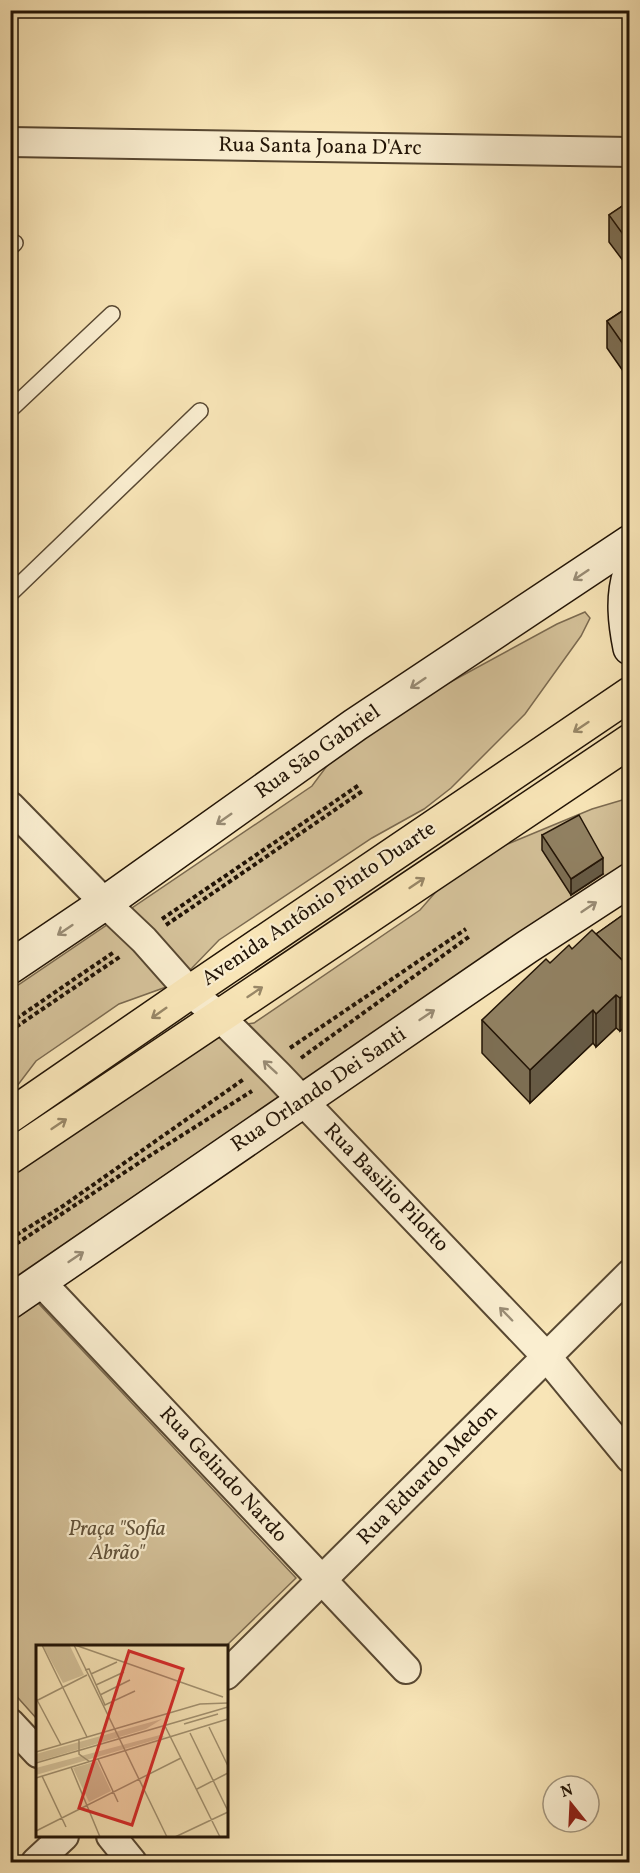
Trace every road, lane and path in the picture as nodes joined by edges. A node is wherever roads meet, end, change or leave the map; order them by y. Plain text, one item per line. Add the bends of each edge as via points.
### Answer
1 (10, 142) edge
2 (630, 152) edge
3 (112, 314) dead end
4 (10, 410) edge
5 (200, 411) dead end
6 (630, 542) edge
7 (630, 573) edge
8 (10, 594) edge
9 (630, 648) edge
10 (630, 694) edge
11 (630, 741) edge
12 (359, 785) dead end
13 (364, 790) dead end
14 (10, 806) edge
15 (630, 880) edge
16 (105, 903) junction
17 (466, 929) dead end
18 (470, 936) dead end
19 (142, 937) junction
20 (10, 967) edge
21 (190, 992) junction
22 (219, 1016) junction
23 (10, 1023) edge
24 (10, 1031) edge
25 (272, 1069) junction
26 (303, 1101) junction
27 (10, 1116) edge
28 (10, 1157) edge
29 (10, 1239) edge
30 (10, 1248) edge
31 (630, 1275) edge
32 (40, 1281) junction
33 (10, 1302) edge
34 (546, 1356) junction
35 (630, 1458) edge
36 (323, 1580) junction
37 (406, 1669) dead end
38 (228, 1673) edge
39 (10, 1723) edge
40 (36, 1751) edge
41 (63, 1837) edge
42 (112, 1837) edge
43 (36, 1863) edge
44 (132, 1863) edge

1 - 2 street, Rua Santa Joana D'Arc
3 - 4 lane
5 - 8 lane
6 -> 16 main road, Rua São Gabriel via 356,725
7 - 9 main road via 624,615
10 -> 21 main road, Avenida Antônio Pinto Duarte
22 -> 11 main road, Avenida Antônio Pinto Duarte
12 - 19 path
13 - 19 path
14 - 16 street, Rua Basilio Pilotto
26 -> 15 main road, Rua Orlando Dei Santi
16 - 19 street, Rua Basilio Pilotto
16 -> 20 main road, Rua São Gabriel
17 - 25 path
18 - 25 path
19 - 21 street, Rua Basilio Pilotto
19 - 23 path
19 - 24 path
21 - 22 street, Rua Basilio Pilotto
21 -> 27 main road, Avenida Antônio Pinto Duarte
22 - 25 street, Rua Basilio Pilotto
28 -> 22 main road, Avenida Antônio Pinto Duarte
25 - 26 street, Rua Basilio Pilotto
25 - 29 path
25 - 30 path
32 -> 26 main road, Rua Orlando Dei Santi
34 -> 26 street, Rua Basilio Pilotto
31 - 34 street, Rua Eduardo Medon
32 - 33 main road, Rua Orlando Dei Santi
32 - 36 street, Rua Gelindo Nardo
34 - 35 street, Rua Basilio Pilotto
34 - 36 street, Rua Eduardo Medon
36 - 37 street, Rua Gelindo Nardo
36 - 38 street, Rua Eduardo Medon
39 - 40 street
41 - 43 street
42 - 44 street

